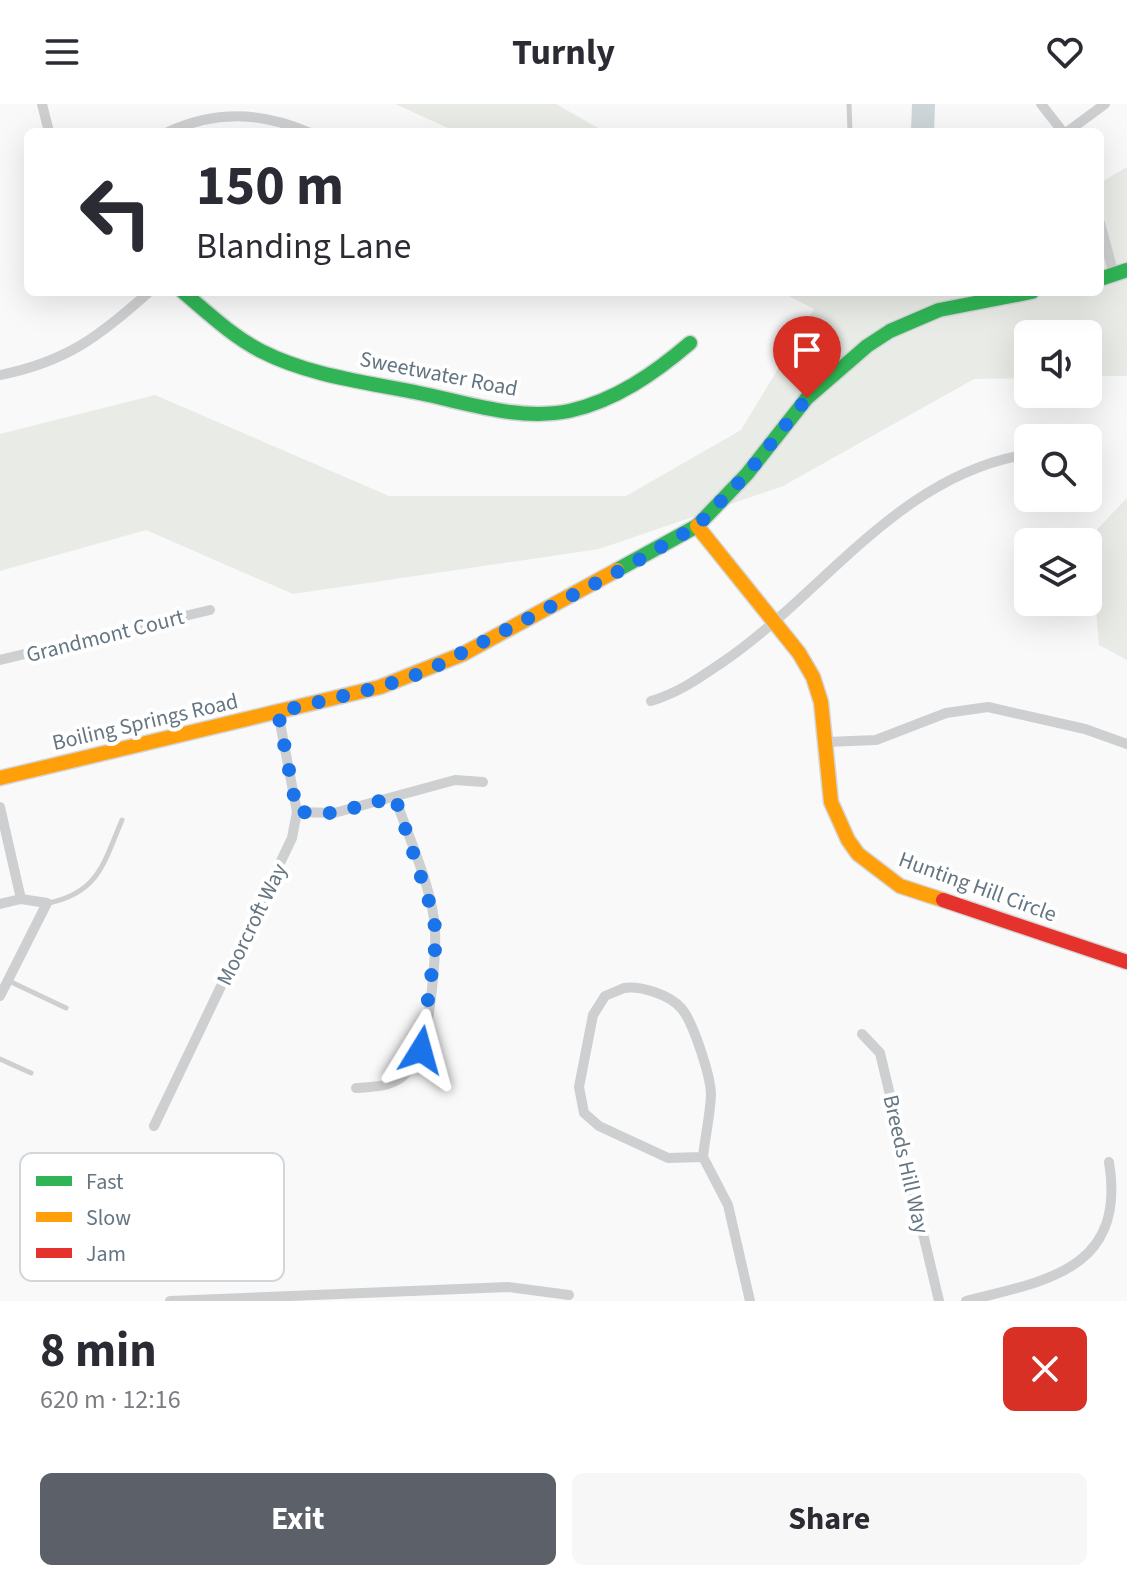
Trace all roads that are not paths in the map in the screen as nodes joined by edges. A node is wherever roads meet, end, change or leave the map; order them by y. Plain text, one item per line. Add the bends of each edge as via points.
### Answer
1 (42, 104) edge
2 (849, 104) edge
3 (1041, 104) edge
4 (1105, 104) edge
5 (48, 128) edge
6 (178, 128) edge
7 (297, 128) edge
8 (850, 128) edge
9 (1062, 128) edge
10 (1071, 128) edge
11 (1104, 238) edge
12 (1114, 275) edge
13 (144, 296) edge
14 (188, 296) edge
15 (1005, 296) edge
16 (690, 343) dead end
17 (0, 375) edge
18 (1014, 458) edge
19 (697, 526) junction
20 (210, 610) dead end
21 (774, 622) junction
22 (0, 660) edge
23 (651, 701) dead end
24 (278, 712) junction
25 (827, 742) junction
26 (1127, 744) edge
27 (0, 778) edge
28 (483, 782) dead end
29 (395, 797) junction
30 (0, 807) edge
31 (297, 812) junction
32 (122, 820) dead end
33 (21, 899) junction
34 (47, 903) junction
35 (0, 904) edge
36 (1127, 962) edge
37 (8, 981) junction
38 (0, 996) edge
39 (66, 1008) dead end
40 (862, 1034) dead end
41 (0, 1059) edge
42 (31, 1073) dead end
43 (356, 1088) dead end
44 (154, 1126) dead end
45 (703, 1157) junction
46 (1109, 1162) dead end
47 (569, 1295) dead end
48 (294, 1299) edge
49 (170, 1301) edge
50 (750, 1301) edge
51 (939, 1301) edge
52 (966, 1301) edge

1 - 5 street
2 - 8 lane
3 - 9 street
4 - 10 street
6 - 7 street via 231,115 273,119
11 - 12 street
13 - 17 street via 75,351
14 - 16 street, Sweetwater Road via 240,337 285,361 527,413 568,412 608,399
15 - 19 street, Boiling Springs Road via 939,310 867,346 807,398 747,474
18 - 21 street via 970,469 923,493
19 - 21 street, Hunting Hill Circle
19 - 24 street, Boiling Springs Road via 427,671
20 - 22 street, Grandmont Court
21 - 23 street via 680,691
21 - 25 street, Hunting Hill Circle via 813,677
24 - 27 street, Boiling Springs Road
24 - 31 street, Moorcroft Way
25 - 26 street via 876,740 946,713 988,707
25 - 36 street, Hunting Hill Circle via 827,779 838,821 858,854 880,873 900,886
28 - 29 street via 455,780
29 - 31 street via 334,813
29 - 43 street via 434,917 436,942 425,1026 421,1050 400,1079
30 - 33 street
31 - 44 street, Moorcroft Way via 292,838
32 - 34 lane via 97,878 76,893
33 - 34 street
33 - 35 street
34 - 37 street
37 - 38 street
37 - 39 lane
40 - 51 street, Breeds Hill Way via 880,1053
41 - 42 lane
45 - 45 street via 711,1092 685,1013 670,999 637,988 610,993 593,1015 579,1087 584,1113 599,1126 668,1158
45 - 50 street via 728,1205
46 - 52 street via 1116,1185 1113,1216 1104,1242 1090,1258 1056,1278
47 - 48 street via 508,1287
48 - 49 street

